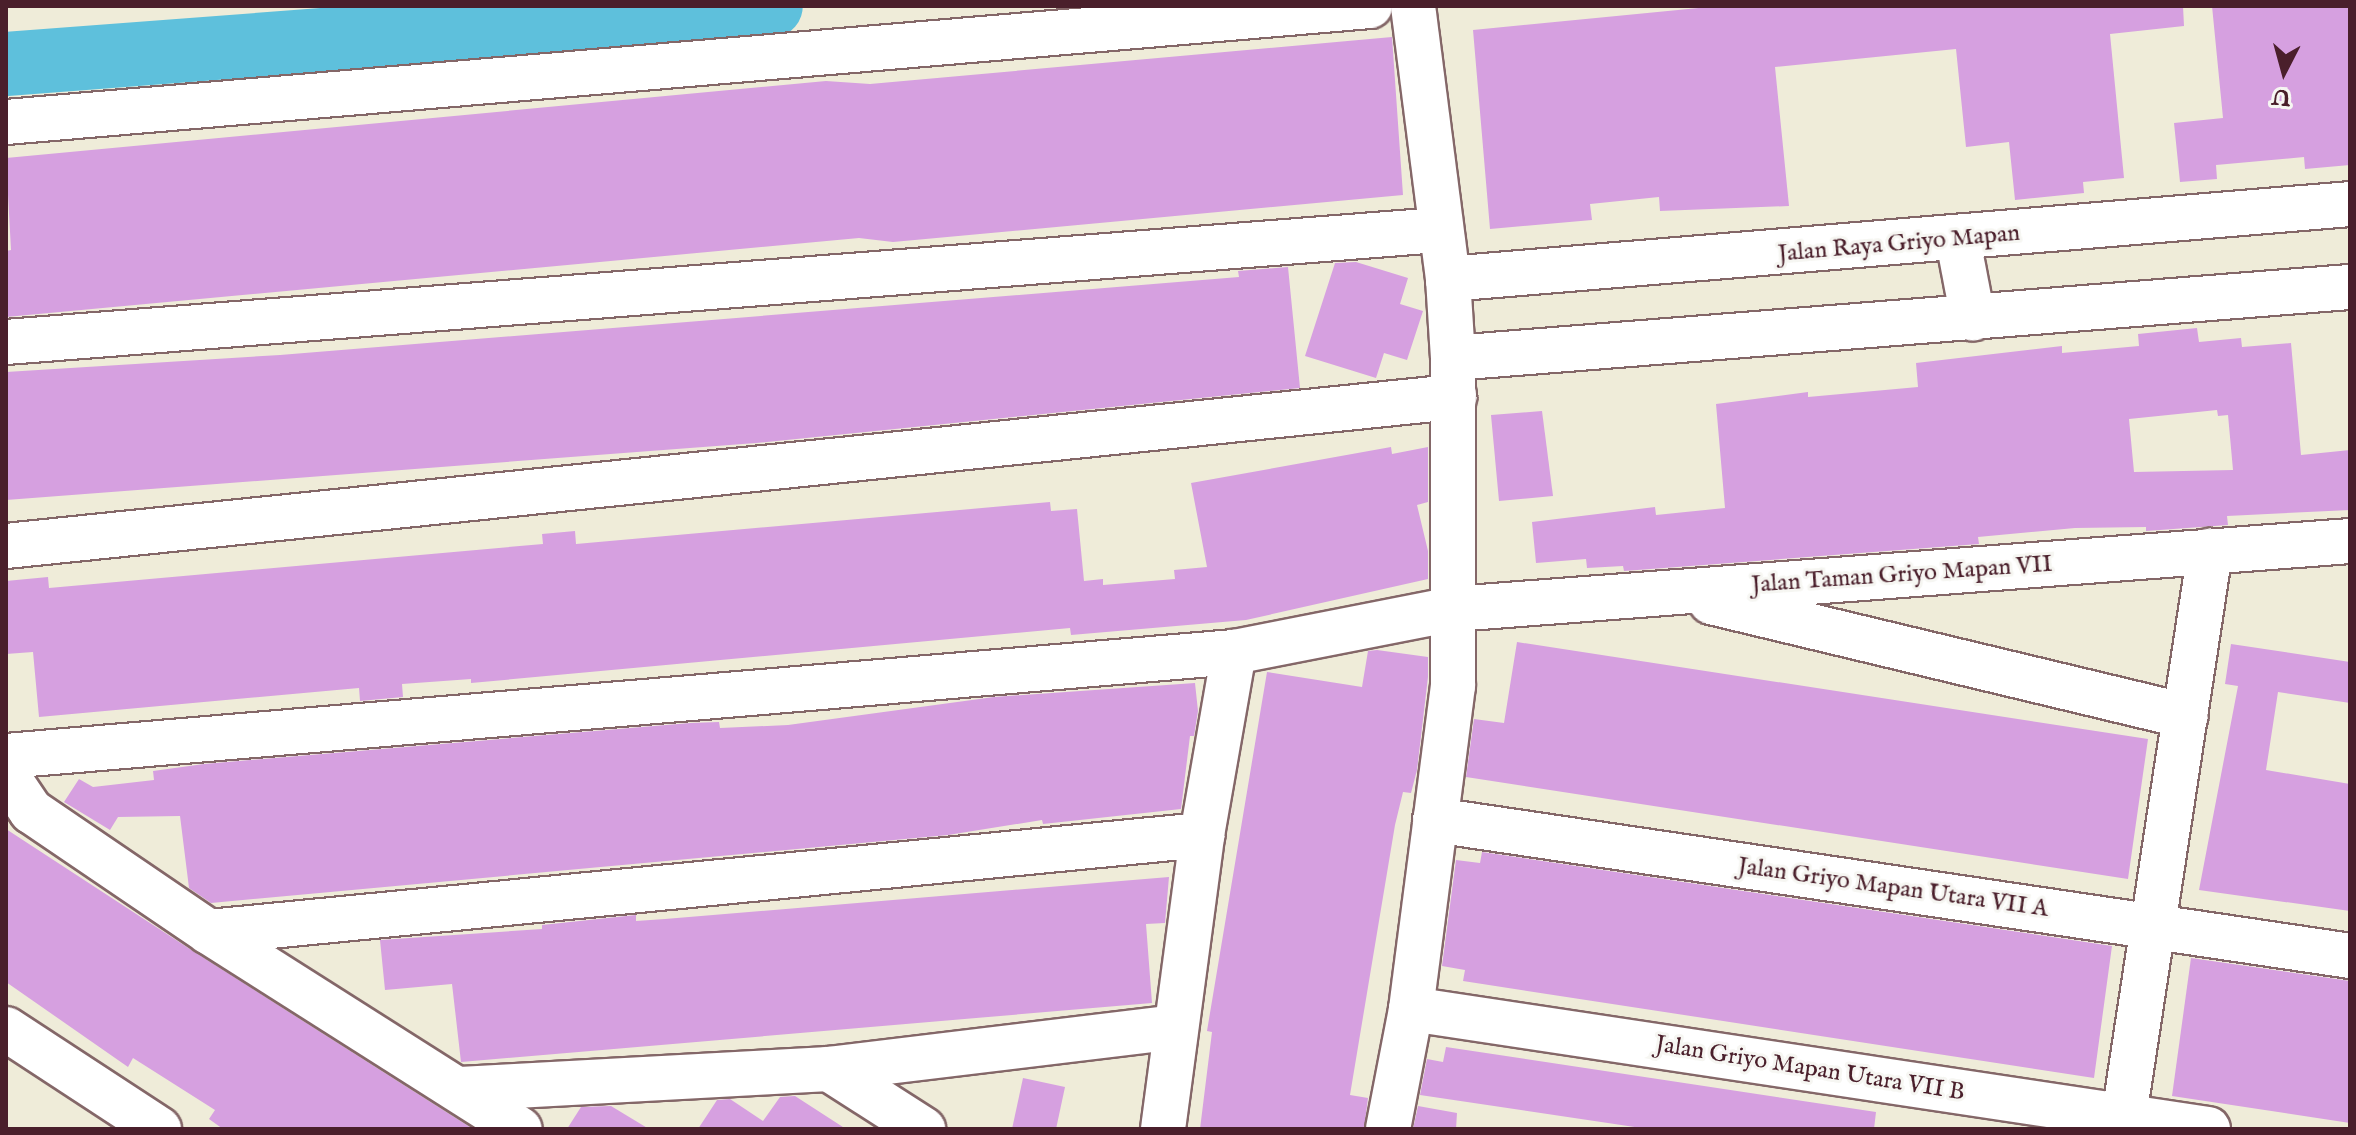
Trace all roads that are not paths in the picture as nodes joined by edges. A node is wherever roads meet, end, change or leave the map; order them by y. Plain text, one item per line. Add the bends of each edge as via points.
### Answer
1 (1370, 6) edge
2 (1413, 6) edge
3 (6, 122) edge
4 (2350, 204) edge
5 (1440, 230) junction
6 (1958, 240) junction
7 (1448, 279) junction
8 (2350, 287) edge
9 (1973, 319) junction
10 (6, 342) edge
11 (1454, 377) junction
12 (2350, 541) edge
13 (6, 546) edge
14 (2210, 551) junction
15 (1669, 593) junction
16 (1454, 609) junction
17 (1234, 652) junction
18 (2185, 716) junction
19 (6, 756) edge
20 (6, 774) edge
21 (1435, 820) junction
22 (1202, 835) junction
23 (2153, 927) junction
24 (209, 932) junction
25 (2350, 956) edge
26 (1411, 1009) junction
27 (1174, 1027) junction
28 (6, 1029) edge
29 (829, 1069) junction
30 (459, 1089) junction
31 (2123, 1123) edge
32 (159, 1129) edge
33 (520, 1129) edge
34 (923, 1129) edge
35 (1163, 1129) edge
36 (1388, 1129) edge
37 (2208, 1129) edge

1 - 3 street
2 - 5 street
4 - 6 street, Jalan Raya Griyo Mapan
5 - 7 street
5 - 10 street
6 - 7 street, Jalan Raya Griyo Mapan
6 - 9 street
7 - 11 street
8 - 9 street
9 - 11 street
11 - 13 street
11 - 16 street
12 - 14 street, Jalan Taman Griyo Mapan VII
14 - 15 street, Jalan Taman Griyo Mapan VII
14 - 18 street
15 - 16 street, Jalan Taman Griyo Mapan VII
15 - 18 street
16 - 17 street, Jalan Taman Griyo Mapan VII
16 - 21 street via 1453,686
17 - 19 street, Jalan Taman Griyo Mapan VII
17 - 22 street
18 - 23 street
20 - 24 street via 31,811
21 - 23 street, Jalan Griyo Mapan Utara VII A
21 - 26 street
22 - 24 street
22 - 27 street
23 - 25 street, Jalan Griyo Mapan Utara VII A
23 - 31 street
24 - 30 street
26 - 31 street, Jalan Griyo Mapan Utara VII B
26 - 36 street
27 - 29 street
27 - 35 street
28 - 32 street
29 - 30 street
29 - 34 street
30 - 33 street
31 - 37 street, Jalan Griyo Mapan Utara VII B

